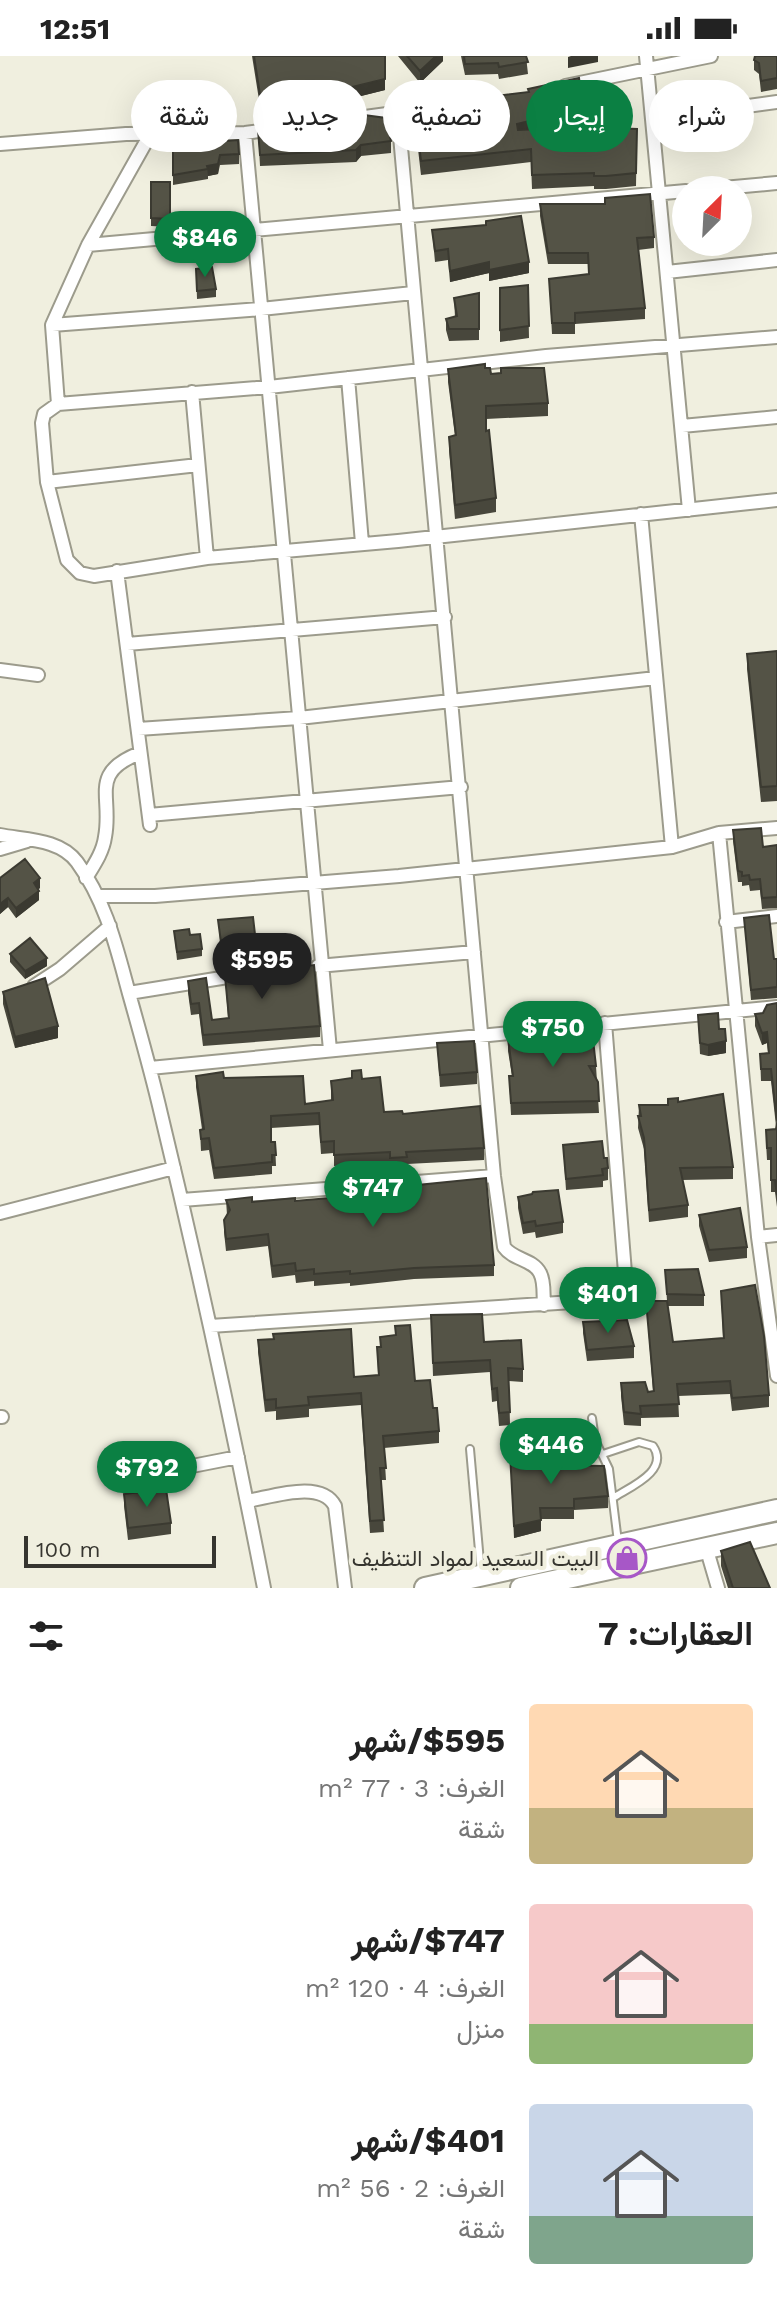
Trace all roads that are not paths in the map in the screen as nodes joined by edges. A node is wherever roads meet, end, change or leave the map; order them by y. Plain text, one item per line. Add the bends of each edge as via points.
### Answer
1 (646, 56) edge
2 (711, 56) edge
3 (648, 70) junction
4 (596, 80) edge
5 (649, 82) edge
6 (777, 102) edge
7 (754, 105) edge
8 (383, 116) edge
9 (237, 133) edge
10 (245, 133) junction
11 (131, 134) edge
12 (0, 144) edge
13 (140, 152) edge
14 (402, 152) edge
15 (656, 152) edge
16 (777, 183) edge
17 (752, 185) edge
18 (672, 193) edge
19 (660, 194) junction
20 (409, 218) junction
21 (254, 231) junction
22 (88, 245) junction
23 (777, 260) edge
24 (667, 272) junction
25 (413, 293) junction
26 (261, 309) junction
27 (52, 325) junction
28 (777, 337) edge
29 (673, 345) junction
30 (421, 369) junction
31 (348, 378) junction
32 (269, 387) junction
33 (192, 392) junction
34 (58, 404) junction
35 (777, 417) edge
36 (682, 426) junction
37 (198, 465) junction
38 (47, 482) junction
39 (777, 500) edge
40 (689, 510) junction
41 (641, 514) junction
42 (437, 537) junction
43 (362, 543) junction
44 (283, 550) junction
45 (207, 558) junction
46 (117, 571) junction
47 (445, 617) junction
48 (291, 630) junction
49 (127, 644) junction
50 (0, 670) edge
51 (38, 675) dead end
52 (656, 678) junction
53 (453, 702) junction
54 (299, 718) junction
55 (138, 729) junction
56 (140, 753) junction
57 (461, 787) junction
58 (306, 801) junction
59 (777, 828) edge
60 (719, 833) junction
61 (0, 835) edge
62 (30, 841) junction
63 (672, 847) junction
64 (0, 849) edge
65 (468, 870) junction
66 (86, 878) junction
67 (315, 883) junction
68 (97, 896) junction
69 (777, 916) edge
70 (726, 922) junction
71 (110, 926) junction
72 (474, 952) junction
73 (323, 966) junction
74 (308, 967) edge
75 (247, 974) edge
76 (19, 991) edge
77 (129, 993) junction
78 (777, 1007) edge
79 (735, 1010) junction
80 (605, 1023) junction
81 (481, 1035) junction
82 (330, 1050) junction
83 (150, 1068) junction
84 (174, 1168) junction
85 (494, 1176) junction
86 (182, 1200) junction
87 (0, 1213) edge
88 (777, 1235) edge
89 (758, 1237) junction
90 (544, 1305) junction
91 (210, 1326) junction
92 (777, 1376) edge
93 (592, 1418) dead end
94 (470, 1449) dead end
95 (603, 1454) junction
96 (238, 1457) junction
97 (126, 1479) dead end
98 (613, 1498) junction
99 (247, 1501) junction
100 (777, 1510) edge
101 (777, 1533) edge
102 (618, 1545) junction
103 (706, 1547) junction
104 (482, 1576) junction
105 (264, 1588) edge
106 (345, 1588) edge
107 (425, 1588) edge
108 (521, 1588) edge
109 (718, 1588) edge

1 - 3 street
2 - 3 street
3 - 4 street
3 - 5 street
6 - 7 street
8 - 10 street
9 - 10 street
10 - 21 street
11 - 12 street
13 - 22 street
14 - 20 street
15 - 19 street
16 - 17 street
18 - 19 street
19 - 20 street
19 - 24 street
20 - 21 street
20 - 25 street
21 - 22 street
21 - 26 street
22 - 27 street
23 - 24 street
24 - 29 street
25 - 26 street
25 - 30 street
26 - 27 street
26 - 32 street
27 - 34 street
28 - 29 street
29 - 30 street
29 - 36 street
30 - 31 street
30 - 42 street
31 - 32 street
31 - 43 street
32 - 33 street
32 - 44 street
33 - 34 street
33 - 37 street
34 - 38 street via 44,414 42,423
35 - 36 street
36 - 40 street
37 - 38 street
37 - 45 street
38 - 46 street via 67,560 80,573
39 - 40 street
40 - 41 street
41 - 42 street
41 - 52 street
42 - 43 street
42 - 47 street
43 - 44 street
44 - 45 street
44 - 48 street
45 - 46 street
46 - 49 street
47 - 48 street
47 - 53 street
48 - 49 street
48 - 54 street
49 - 55 street
50 - 51 street
52 - 53 street
52 - 63 street
53 - 54 street
53 - 57 street
54 - 55 street
54 - 58 street
55 - 56 street
56 - 58 street via 149,820
56 - 66 street via 125,759 105,781 106,835
57 - 58 street
57 - 65 street
58 - 67 street
59 - 60 street
60 - 63 street
60 - 70 street
61 - 62 street
62 - 64 street
62 - 66 street via 67,851
63 - 65 street
65 - 67 street
65 - 72 street
66 - 68 street
67 - 68 street
67 - 73 street
68 - 71 street
69 - 70 street
70 - 79 street
71 - 76 street via 44,981
71 - 77 street
72 - 73 street
72 - 81 street
73 - 74 street
73 - 82 street
75 - 77 street
77 - 83 street
78 - 79 street
79 - 80 street
79 - 89 street
80 - 81 street
80 - 90 street via 626,1285 624,1294 611,1301
81 - 82 street
81 - 85 street
82 - 83 street
83 - 84 street
84 - 86 street
84 - 87 street
85 - 86 street
85 - 90 street via 504,1247 540,1272
86 - 91 street
88 - 89 street
89 - 92 street
90 - 91 street
91 - 96 street
93 - 95 lane
94 - 104 lane
95 - 98 lane
95 - 98 lane via 639,1442 653,1446 658,1455 650,1473
96 - 97 street
96 - 99 street
98 - 102 lane
99 - 105 street
99 - 106 street via 315,1491 330,1497
100 - 102 main road
101 - 103 main road
102 - 104 main road
103 - 108 main road
103 - 109 street
104 - 107 main road

